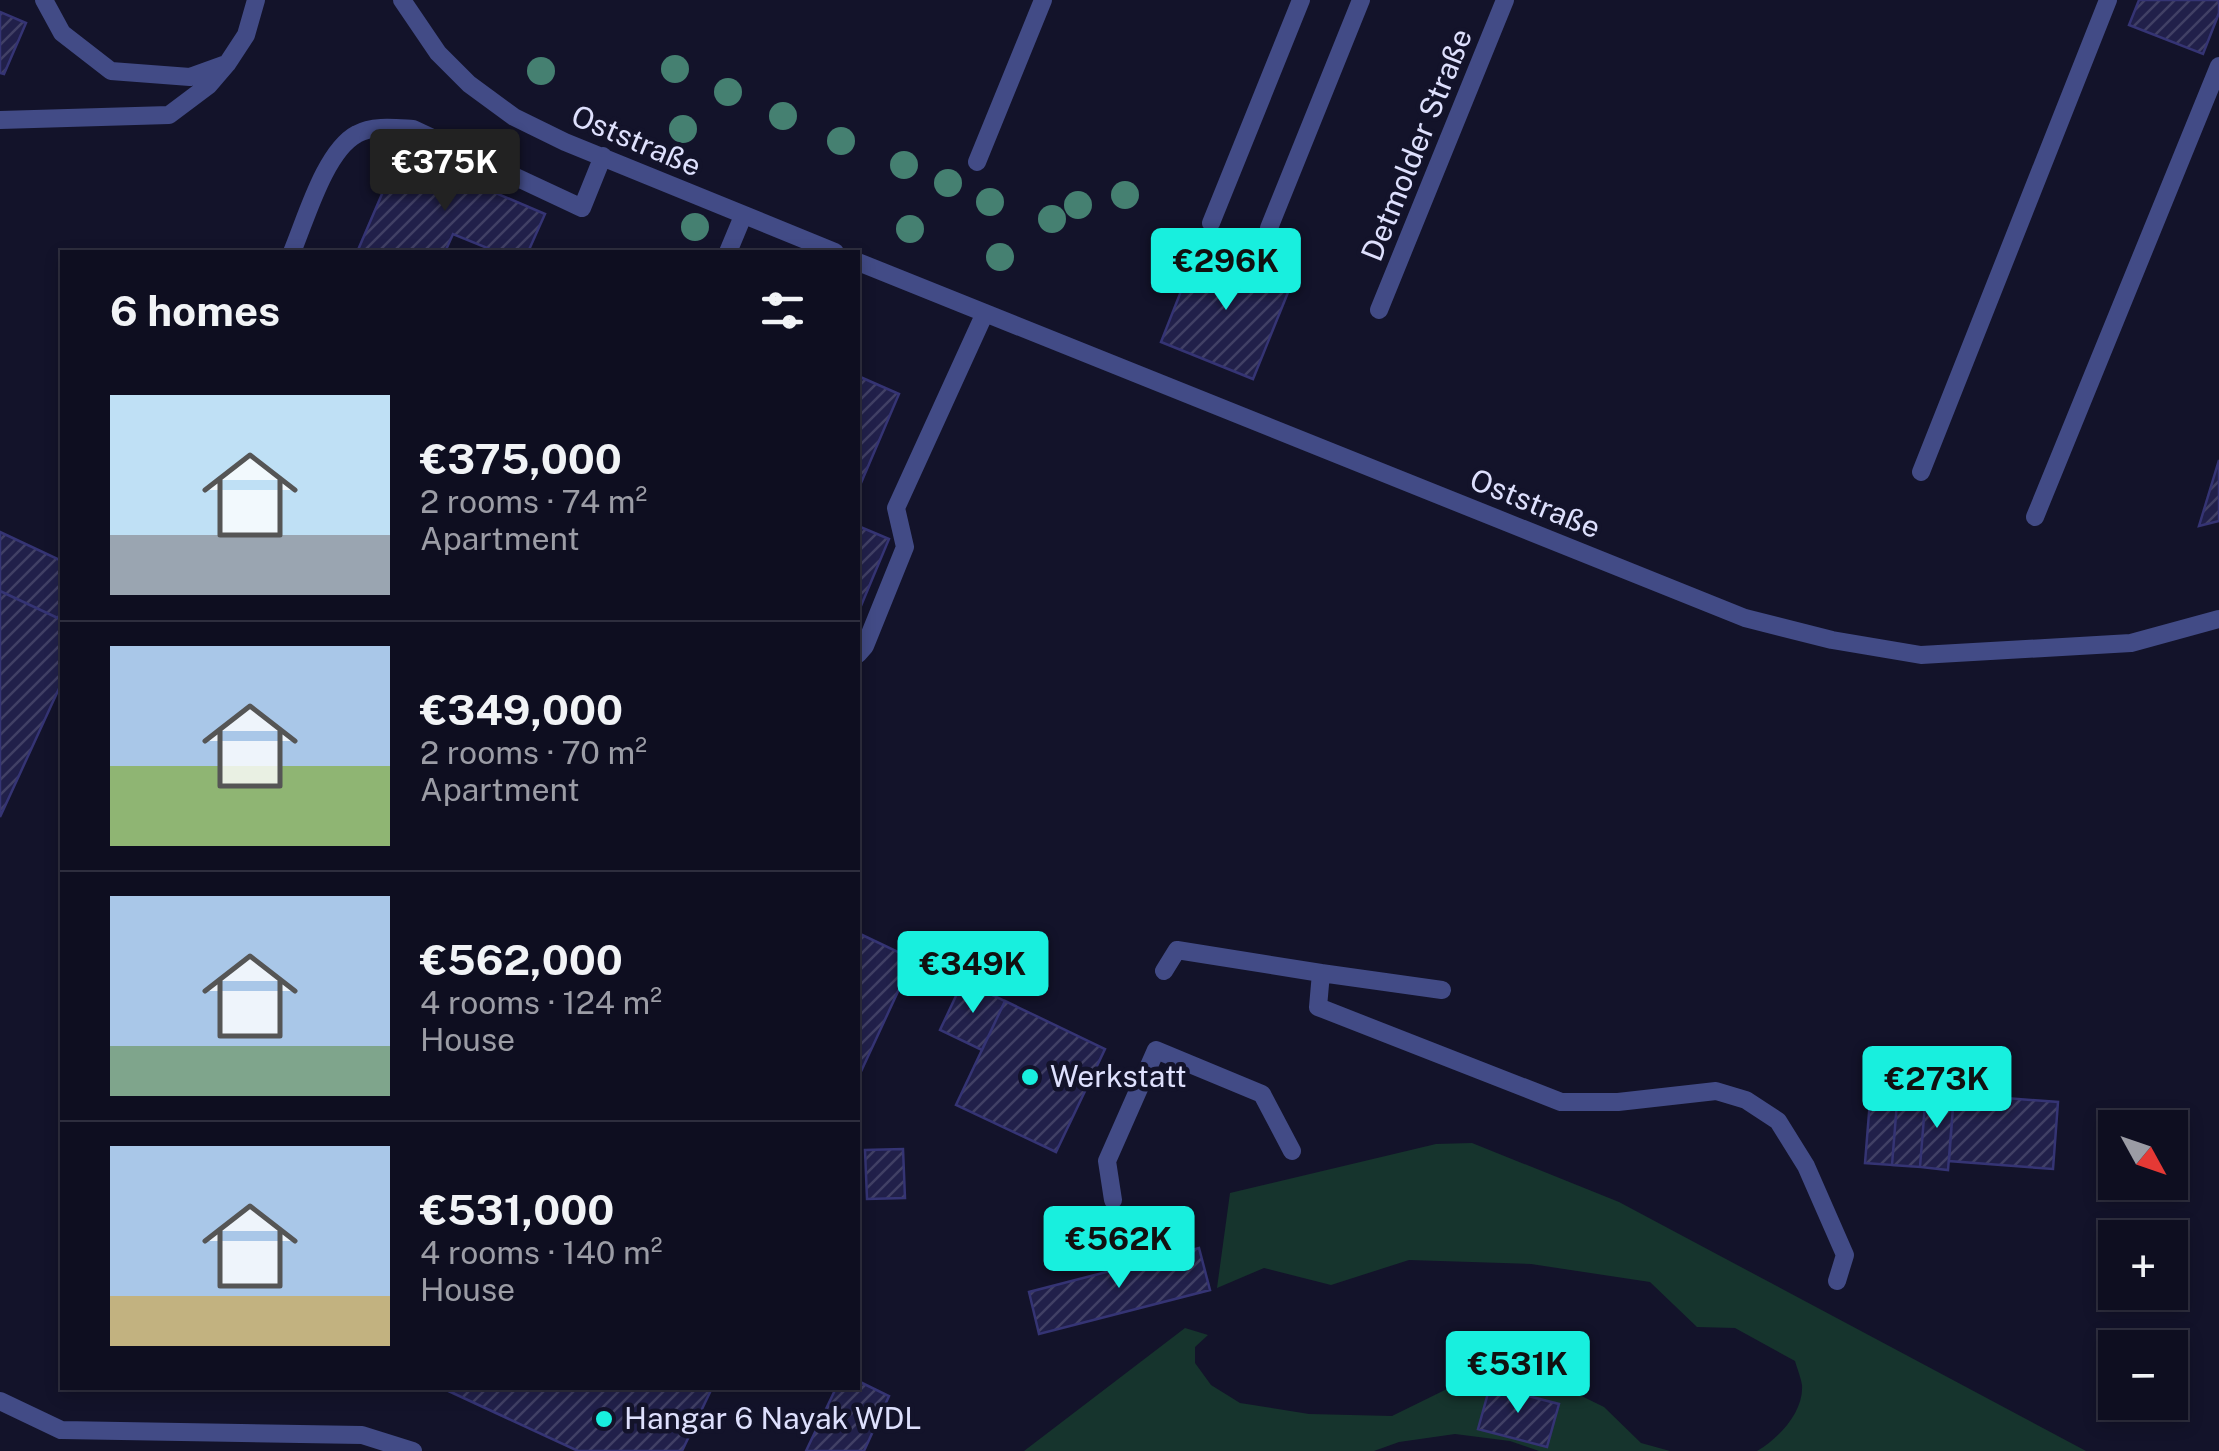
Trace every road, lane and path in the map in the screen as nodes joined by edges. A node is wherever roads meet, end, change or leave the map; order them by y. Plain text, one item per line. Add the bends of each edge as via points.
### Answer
1 (44, 0) edge
2 (256, 0) edge
3 (402, 0) edge
4 (1044, 0) edge
5 (1300, 0) edge
6 (1360, 0) edge
7 (1505, 0) edge
8 (2108, 0) edge
9 (227, 64) junction
10 (2219, 66) edge
11 (0, 120) edge
12 (604, 156) junction
13 (977, 162) dead end
14 (743, 216) junction
15 (1211, 223) dead end
16 (1269, 228) dead end
17 (293, 250) edge
18 (729, 250) edge
19 (830, 250) edge
20 (860, 263) edge
21 (1380, 310) dead end
22 (984, 314) junction
23 (1921, 472) dead end
24 (2035, 517) dead end
25 (2219, 619) edge
26 (860, 652) edge
27 (1164, 971) dead end
28 (1321, 974) junction
29 (1442, 990) dead end
30 (1292, 1151) dead end
31 (1114, 1200) dead end
32 (1837, 1281) dead end
33 (0, 1401) edge
34 (412, 1451) edge

1 - 9 lane via 62,33 110,71 190,77
2 - 9 lane via 246,35
3 - 12 lane, Oststraße via 469,84 514,117
4 - 13 lane
5 - 15 lane
6 - 16 lane
7 - 21 lane, Detmolder Straße
8 - 23 lane
9 - 11 lane via 169,116
10 - 24 lane
12 - 14 lane, Oststraße
12 - 17 lane via 582,208 413,130 359,132 328,167
14 - 18 lane
14 - 19 lane, Oststraße
20 - 22 lane, Oststraße
22 - 25 lane, Oststraße via 1745,618 1832,640 1921,655 2130,644
22 - 26 lane via 896,508 905,547
27 - 28 lane via 1177,950
28 - 29 lane
28 - 32 lane via 1318,1008 1560,1102 1716,1091 1746,1100 1778,1120 1806,1166 1845,1254
30 - 31 lane via 1262,1094 1156,1050 1107,1161
33 - 34 lane via 61,1430 362,1435

